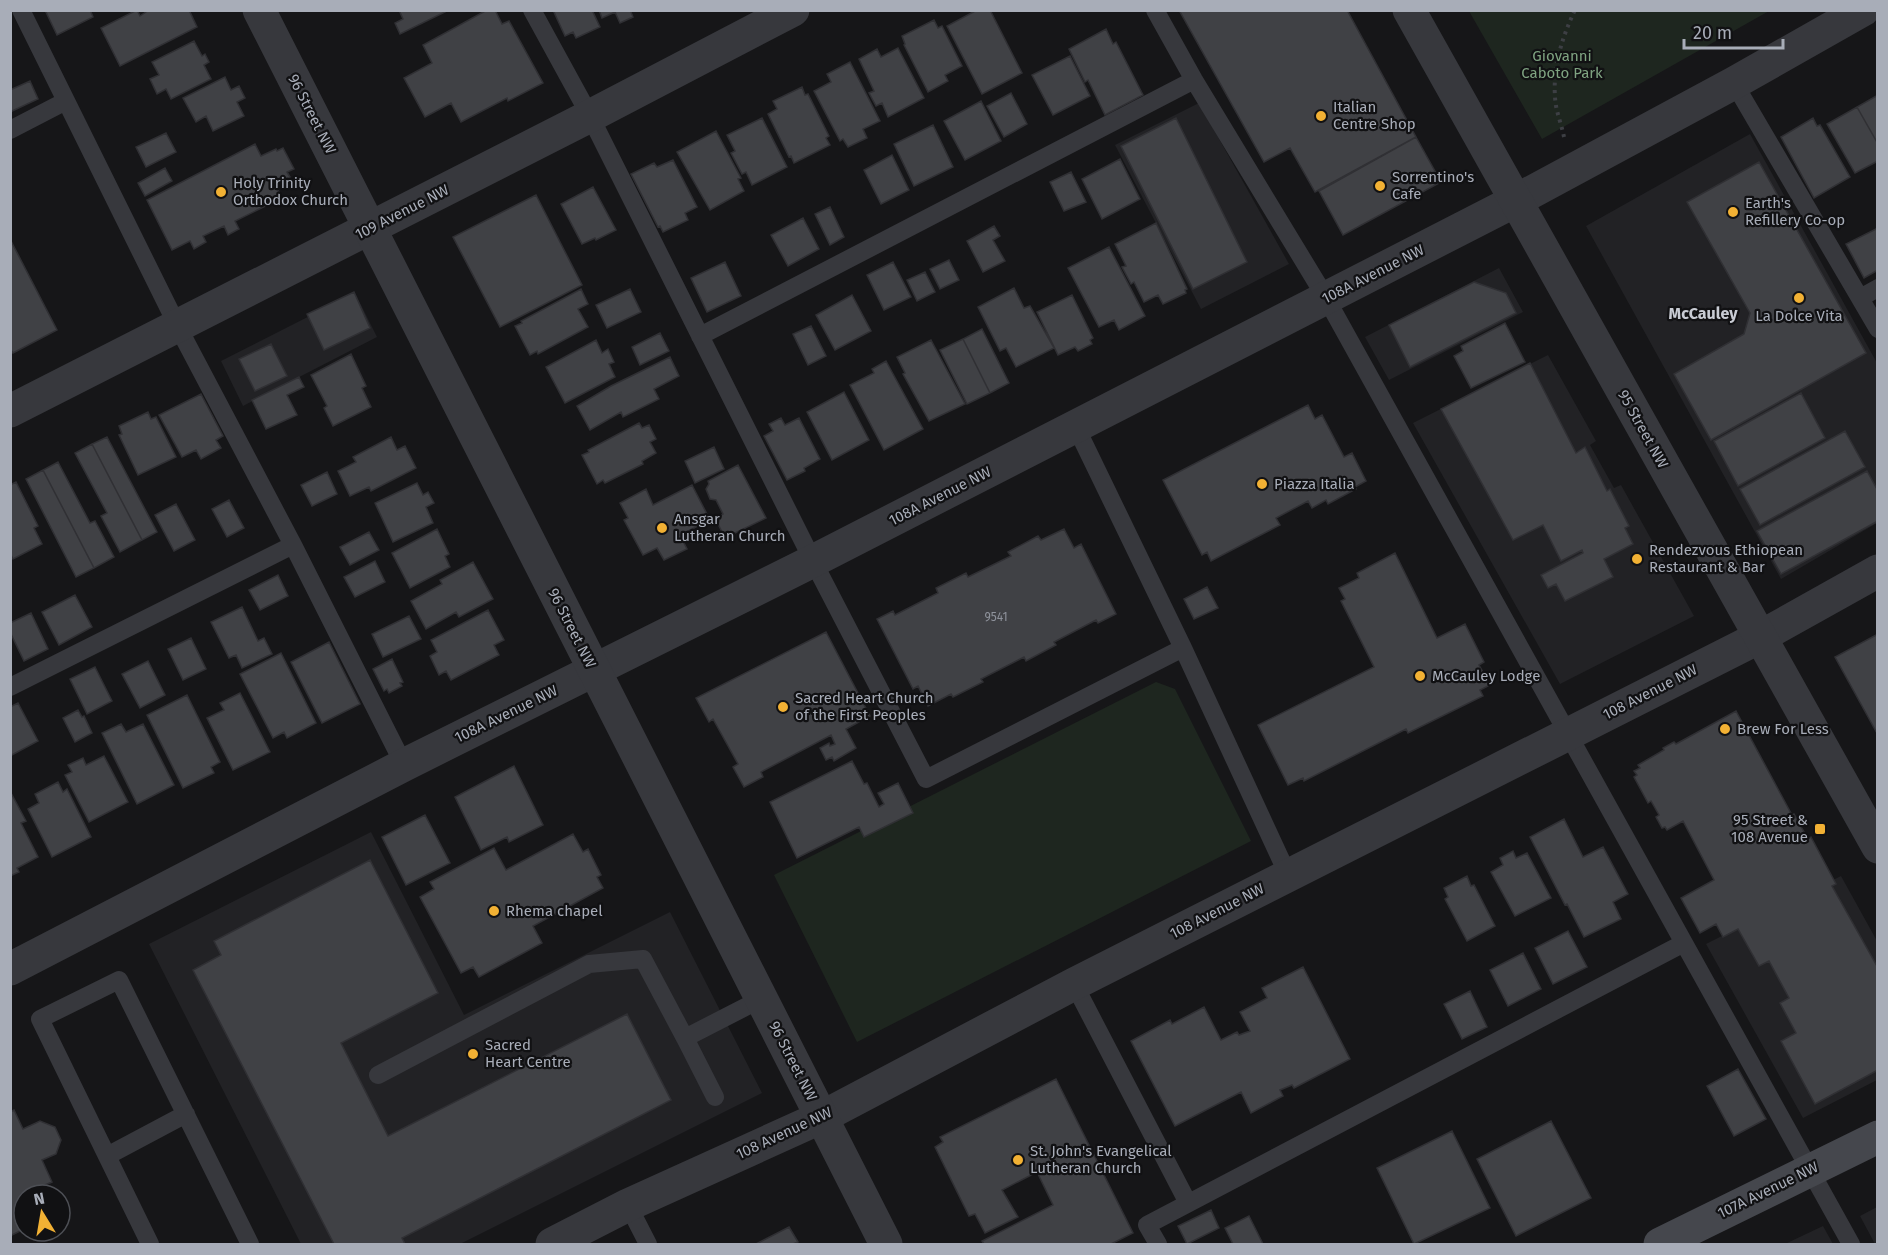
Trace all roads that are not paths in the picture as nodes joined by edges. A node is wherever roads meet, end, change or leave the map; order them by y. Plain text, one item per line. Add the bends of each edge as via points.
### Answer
1 (21, 10) edge
2 (259, 10) edge
3 (532, 10) edge
4 (793, 10) edge
5 (1155, 10) edge
6 (1409, 10) edge
7 (1863, 10) edge
8 (1194, 80) junction
9 (1734, 83) junction
10 (66, 101) junction
11 (590, 116) junction
12 (10, 130) edge
13 (1515, 201) junction
14 (370, 228) junction
15 (1878, 288) edge
16 (1326, 298) junction
17 (1860, 298) junction
18 (178, 327) junction
19 (1878, 329) edge
20 (700, 336) junction
21 (10, 411) edge
22 (1076, 427) junction
23 (293, 545) junction
24 (813, 561) junction
25 (1878, 571) edge
26 (1760, 637) junction
27 (1183, 648) junction
28 (594, 671) junction
29 (10, 687) edge
30 (1567, 734) junction
31 (404, 765) junction
32 (1878, 847) edge
33 (1288, 875) junction
34 (1684, 943) junction
35 (10, 969) edge
36 (1074, 984) junction
37 (761, 999) junction
38 (685, 1038) junction
39 (378, 1075) dead end
40 (715, 1097) dead end
41 (186, 1114) junction
42 (822, 1117) junction
43 (1878, 1137) edge
44 (107, 1156) junction
45 (1809, 1170) junction
46 (1188, 1203) junction
47 (628, 1205) junction
48 (150, 1245) edge
49 (250, 1245) edge
50 (552, 1245) edge
51 (648, 1245) edge
52 (886, 1245) edge
53 (1158, 1245) edge
54 (1660, 1245) edge
55 (1851, 1245) edge

1 - 10 lane
2 - 14 street, 96 Street NW
3 - 11 lane
4 - 11 street, 109 Avenue NW
5 - 8 lane
6 - 13 street, 95 Street NW
7 - 9 street, 108A Avenue NW
8 - 16 lane
8 - 20 lane
9 - 13 street, 108A Avenue NW
9 - 17 lane
10 - 12 lane
10 - 18 lane
11 - 14 street, 109 Avenue NW
11 - 20 lane
13 - 16 street, 108A Avenue NW
13 - 26 street, 95 Street NW
14 - 18 street, 109 Avenue NW
14 - 28 street, 96 Street NW
15 - 17 lane
16 - 22 street, 108A Avenue NW
16 - 30 lane
17 - 19 lane
18 - 21 street, 109 Avenue NW
18 - 23 lane
20 - 24 lane
22 - 24 street, 108A Avenue NW
22 - 27 lane
23 - 29 lane
23 - 31 lane
24 - 27 lane via 926,779
24 - 28 street, 108A Avenue NW
25 - 26 street, 108 Avenue NW
26 - 30 street, 108 Avenue NW
26 - 32 street, 95 Street NW
27 - 33 lane
28 - 31 street, 108A Avenue NW
28 - 37 street, 96 Street NW
30 - 33 street, 108 Avenue NW
30 - 34 lane
31 - 35 street, 108A Avenue NW
33 - 36 street, 108 Avenue NW
34 - 45 lane
34 - 46 lane
36 - 42 street, 108 Avenue NW
36 - 46 lane
37 - 38 lane
37 - 42 street, 96 Street NW
38 - 39 lane via 643,958 589,964
38 - 40 lane
41 - 44 lane
41 - 44 lane via 119,980 40,1019
41 - 49 lane
42 - 47 street, 108 Avenue NW
42 - 52 street, 96 Street NW
43 - 45 main road, 107A Avenue NW
44 - 48 lane
45 - 54 main road, 107A Avenue NW
45 - 55 lane
46 - 53 lane via 1147,1225
47 - 50 street, 108 Avenue NW
47 - 51 lane

